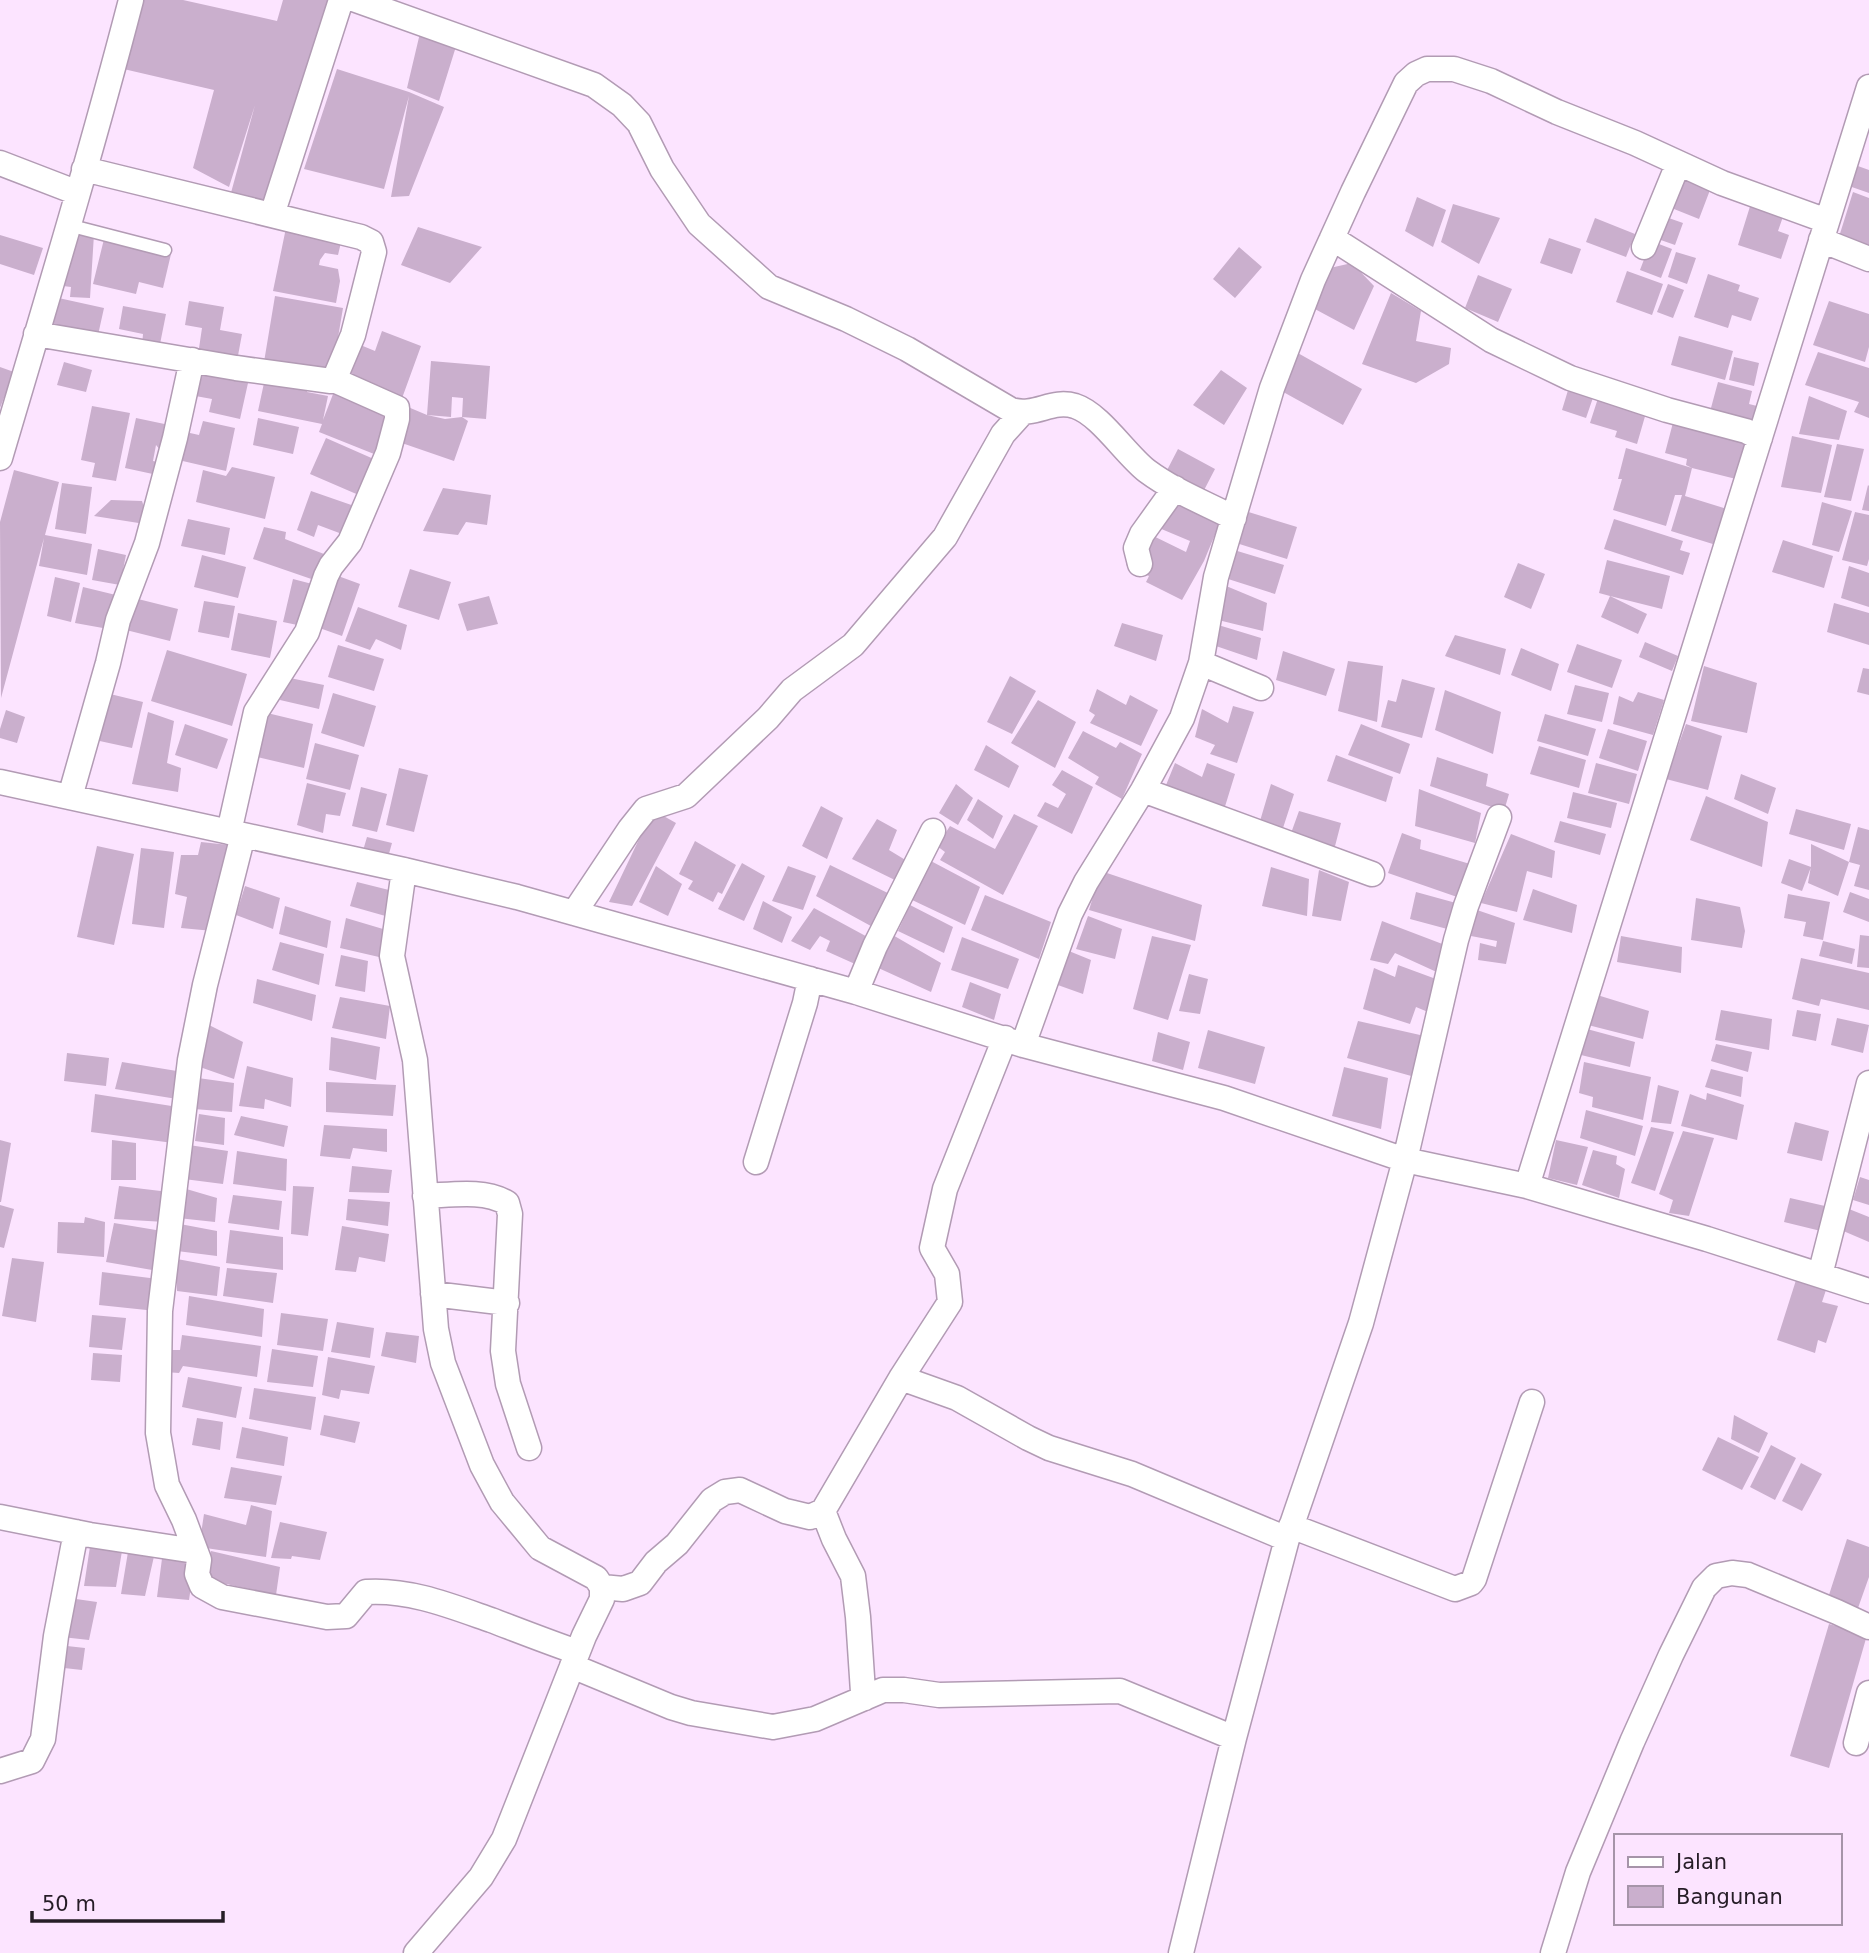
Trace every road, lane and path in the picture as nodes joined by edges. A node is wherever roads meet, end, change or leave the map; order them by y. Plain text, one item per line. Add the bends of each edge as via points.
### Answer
1 (131, 0) edge
2 (341, 0) edge
3 (356, 0) edge
4 (1869, 87) edge
5 (0, 163) edge
6 (1678, 164) junction
7 (81, 181) junction
8 (272, 215) junction
9 (68, 225) junction
10 (1824, 231) junction
11 (1332, 238) junction
12 (1644, 247) dead end
13 (165, 250) dead end
14 (1869, 259) edge
15 (36, 334) junction
16 (192, 360) junction
17 (334, 380) junction
18 (1022, 413) junction
19 (1760, 438) junction
20 (0, 458) edge
21 (1175, 488) junction
22 (1234, 518) junction
23 (1140, 564) dead end
24 (1201, 663) junction
25 (1261, 688) dead end
26 (0, 782) edge
27 (1143, 790) junction
28 (70, 797) junction
29 (1499, 817) dead end
30 (933, 831) dead end
31 (236, 833) junction
32 (404, 870) junction
33 (1372, 874) dead end
34 (574, 913) junction
35 (810, 979) junction
36 (856, 992) junction
37 (1014, 1041) junction
38 (1869, 1083) edge
39 (1405, 1160) junction
40 (756, 1162) dead end
41 (1527, 1186) junction
42 (425, 1196) junction
43 (1820, 1275) junction
44 (1869, 1291) edge
45 (433, 1294) junction
46 (507, 1303) junction
47 (901, 1378) junction
48 (1532, 1402) dead end
49 (529, 1448) dead end
50 (822, 1511) junction
51 (0, 1517) edge
52 (76, 1532) junction
53 (1289, 1532) junction
54 (195, 1551) junction
55 (602, 1587) junction
56 (1869, 1627) edge
57 (575, 1659) junction
58 (1869, 1693) edge
59 (865, 1698) junction
60 (1234, 1738) junction
61 (1856, 1743) dead end
62 (0, 1771) edge
63 (416, 1953) edge
64 (1181, 1953) edge
65 (1553, 1953) edge

1 - 7 street
2 - 8 street
3 - 18 street via 594,85 639,123 662,169 699,224 769,287 907,349
4 - 10 street
5 - 7 street
6 - 10 street
6 - 11 street via 1491,80 1454,69 1427,69 1406,83
6 - 12 street
7 - 8 street
7 - 9 street
8 - 17 street via 371,243 374,252 352,335
9 - 13 lane
9 - 15 street
10 - 14 street
10 - 19 street
11 - 19 street via 1491,341 1570,378
11 - 22 street via 1272,388
15 - 16 street
15 - 20 street
16 - 17 street
16 - 28 street via 147,543 118,620
17 - 31 street via 397,408 397,419 388,453 350,542 326,576 307,632 256,712
18 - 21 street via 1053,404 1074,406 1091,415 1147,471
18 - 34 street via 1003,433 945,537 853,645 792,690 687,796 646,809
19 - 41 street
21 - 22 street
21 - 23 street via 1142,534 1136,548
22 - 24 street via 1214,587
24 - 25 street
24 - 27 street via 1182,718
26 - 28 street
27 - 33 street
27 - 37 street via 1086,882
28 - 31 street
29 - 39 street via 1466,906
30 - 36 street
31 - 32 street
31 - 54 street via 190,1060 160,1311 158,1433 167,1485
32 - 34 street
32 - 42 street via 392,956 415,1060
34 - 35 street
35 - 36 street
35 - 40 street
36 - 37 street
37 - 39 street via 1224,1098
37 - 47 street via 945,1189 932,1248 947,1274 950,1301
38 - 43 street
39 - 41 street
39 - 53 street via 1361,1323
41 - 43 street
42 - 45 street
42 - 46 street via 475,1194 507,1202
43 - 44 street
45 - 46 street
45 - 55 street via 443,1363 482,1465 502,1502 540,1548 596,1578
46 - 49 street via 503,1351 508,1384
47 - 50 street
47 - 53 street via 957,1398 1049,1448
48 - 53 street via 1471,1583 1455,1589
50 - 55 street via 810,1517 740,1490 725,1492 712,1500 640,1583 624,1589
50 - 59 street via 853,1576
51 - 52 street
52 - 54 street
52 - 62 street via 43,1739 32,1760
53 - 60 street
54 - 57 street via 202,1586 222,1597 327,1617 346,1616 366,1592 404,1593 455,1607
55 - 57 street via 602,1599
56 - 65 street via 1748,1575 1716,1576 1704,1588 1578,1872
57 - 59 street via 671,1707 773,1727 815,1719
57 - 63 street via 505,1839 481,1877
58 - 61 street
59 - 60 street via 883,1690 939,1695 1120,1691
60 - 64 street

